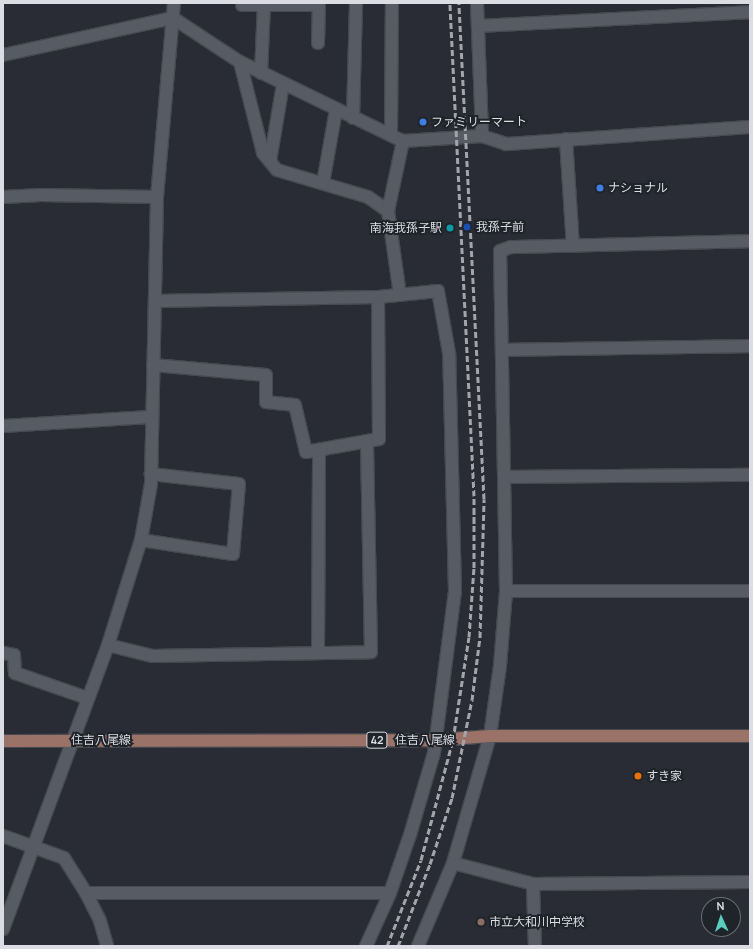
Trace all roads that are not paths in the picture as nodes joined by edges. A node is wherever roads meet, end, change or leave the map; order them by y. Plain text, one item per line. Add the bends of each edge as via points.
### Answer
1 (174, 3) edge
2 (356, 3) edge
3 (392, 3) edge
4 (477, 3) edge
5 (319, 4) edge
6 (242, 5) dead end
7 (264, 5) junction
8 (750, 12) edge
9 (173, 18) junction
10 (478, 26) junction
11 (318, 43) dead end
12 (3, 55) edge
13 (240, 62) junction
14 (261, 73) junction
15 (283, 84) junction
16 (336, 110) junction
17 (353, 118) junction
18 (750, 127) edge
19 (391, 135) junction
20 (482, 136) junction
21 (566, 139) junction
22 (403, 141) junction
23 (270, 161) junction
24 (323, 183) junction
25 (3, 197) edge
26 (157, 197) junction
27 (388, 211) junction
28 (750, 242) edge
29 (573, 246) junction
30 (400, 295) junction
31 (378, 298) junction
32 (155, 301) junction
33 (750, 346) edge
34 (503, 350) junction
35 (153, 365) junction
36 (152, 417) junction
37 (3, 426) edge
38 (367, 442) junction
39 (318, 450) junction
40 (151, 474) junction
41 (750, 475) edge
42 (505, 477) junction
43 (141, 540) junction
44 (506, 591) junction
45 (750, 591) edge
46 (108, 645) junction
47 (318, 652) junction
48 (3, 653) edge
49 (87, 698) junction
50 (490, 736) junction
51 (750, 736) edge
52 (71, 740) junction
53 (438, 740) junction
54 (3, 741) edge
55 (3, 836) edge
56 (35, 846) junction
57 (453, 863) junction
58 (750, 882) edge
59 (533, 884) junction
60 (86, 893) junction
61 (390, 893) junction
62 (3, 929) edge
63 (107, 946) edge
64 (366, 946) edge
65 (418, 946) edge
66 (535, 946) edge

1 - 9 street
2 - 17 street
3 - 19 street
4 - 10 street
5 - 7 street
5 - 11 street
6 - 7 street
7 - 14 street
8 - 10 street
9 - 12 street
9 - 13 street
9 - 26 street
10 - 20 street
13 - 14 street
13 - 23 street via 263,153
14 - 15 street
15 - 16 street
15 - 23 street
16 - 17 street
16 - 24 street
17 - 19 street
18 - 21 street
19 - 22 street
20 - 21 street via 506,144
20 - 22 street
21 - 29 street
22 - 27 street
23 - 24 street via 277,170
24 - 27 street via 368,197
25 - 26 street
26 - 32 street
27 - 30 street
28 - 29 street
29 - 34 street via 511,247 500,251
30 - 31 street
30 - 53 street via 438,291 449,353 455,591
31 - 32 street
31 - 38 street via 379,439
32 - 35 street
33 - 34 street
34 - 42 street
35 - 36 street
35 - 39 street via 266,375 266,402 295,405 306,452
36 - 37 street
36 - 40 street
38 - 39 street
38 - 47 street via 371,652
39 - 47 street
40 - 43 street
40 - 43 street via 239,484 233,554
41 - 42 street
42 - 44 street
43 - 46 street
44 - 45 street
44 - 50 street via 500,666
46 - 47 street via 152,656
46 - 49 street
48 - 49 street via 14,655 15,673
49 - 52 street
50 - 51 main road, 住吉八尾線 / 42
50 - 53 main road, 住吉八尾線 / 42
50 - 57 street
52 - 53 main road, 住吉八尾線 / 42
52 - 54 main road, 住吉八尾線 / 42
52 - 56 street
53 - 61 street
55 - 56 street
56 - 60 street via 64,858
56 - 62 street
57 - 59 street
57 - 65 street
58 - 59 street
59 - 66 street
60 - 61 street
60 - 63 street via 100,921
61 - 64 street

